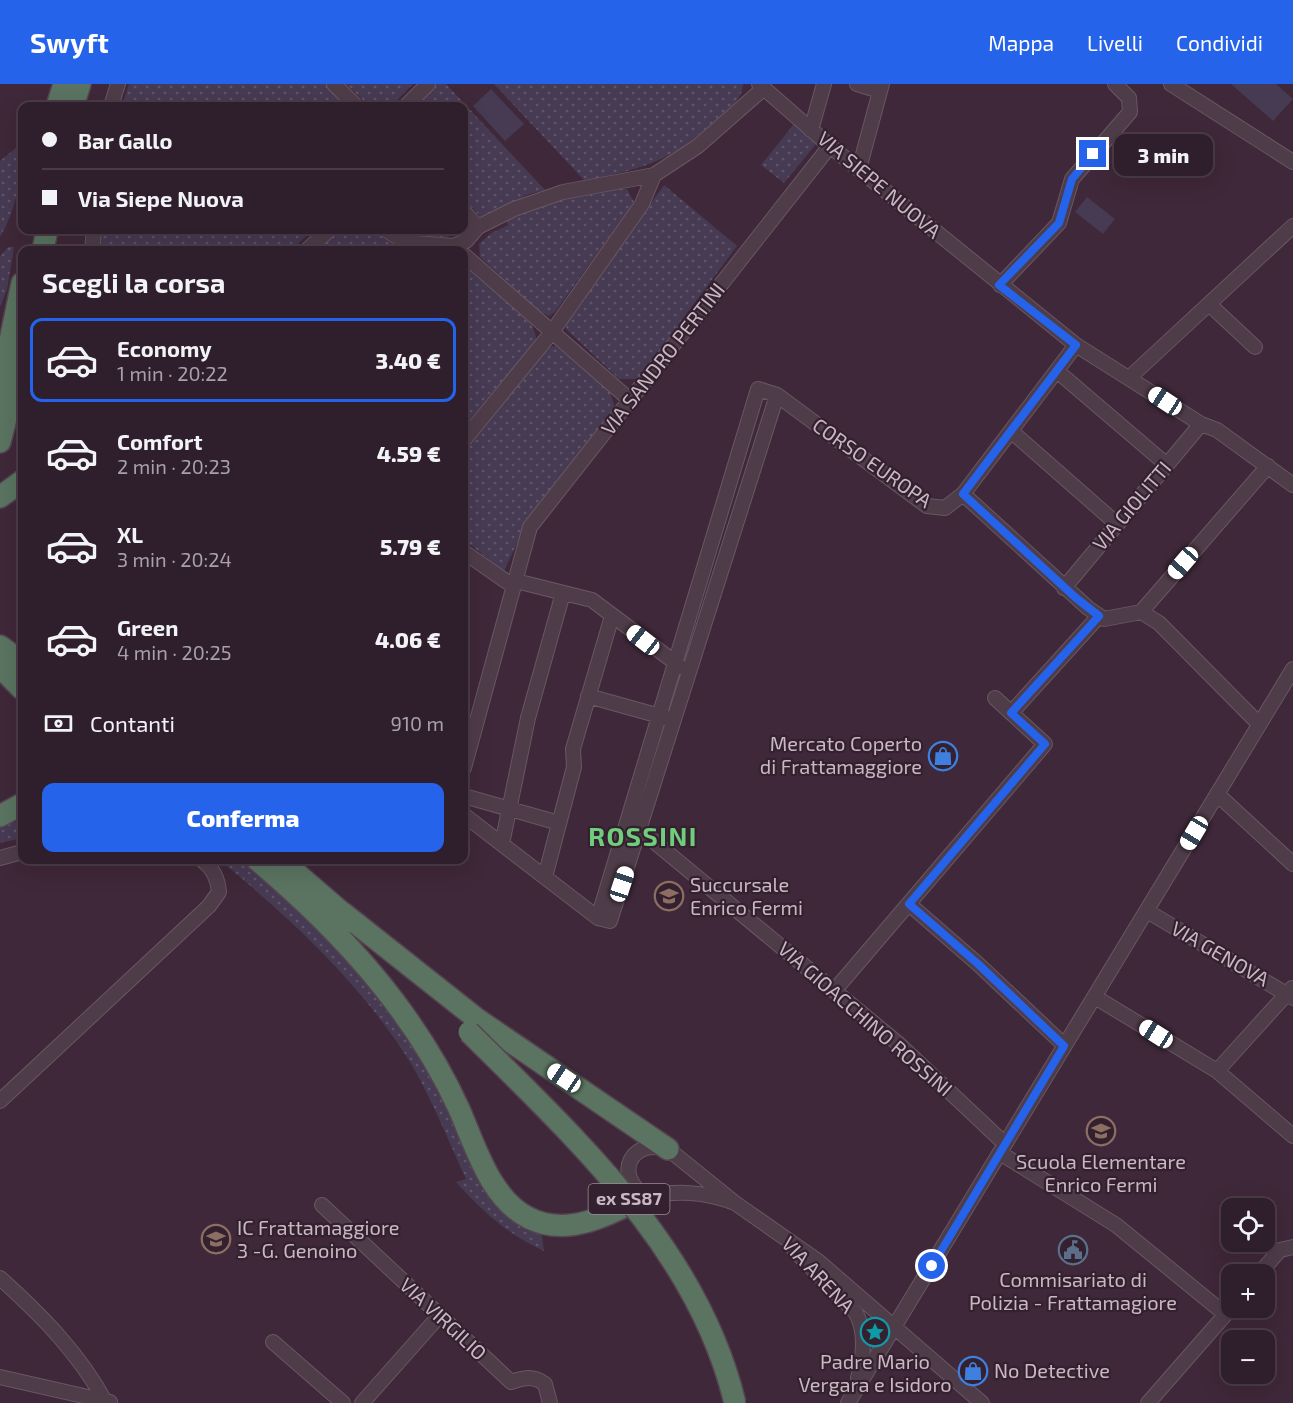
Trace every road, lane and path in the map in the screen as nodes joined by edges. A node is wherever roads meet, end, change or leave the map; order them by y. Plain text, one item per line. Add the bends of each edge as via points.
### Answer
1 (64, 84) edge
2 (80, 84) edge
3 (118, 84) edge
4 (334, 84) edge
5 (428, 84) edge
6 (824, 84) edge
7 (857, 84) edge
8 (1115, 84) edge
9 (1171, 84) edge
10 (761, 86) edge
11 (881, 88) edge
12 (58, 102) edge
13 (74, 102) edge
14 (112, 102) edge
15 (352, 102) edge
16 (410, 102) edge
17 (811, 130) junction
18 (830, 146) junction
19 (1293, 162) edge
20 (859, 169) junction
21 (654, 175) junction
22 (468, 216) edge
23 (1293, 226) edge
24 (478, 227) junction
25 (325, 234) edge
26 (394, 234) edge
27 (311, 246) edge
28 (436, 246) edge
29 (462, 246) edge
30 (468, 259) edge
31 (18, 279) edge
32 (999, 285) junction
33 (18, 302) edge
34 (1209, 304) junction
35 (0, 322) edge
36 (552, 332) junction
37 (1076, 345) junction
38 (1255, 347) dead end
39 (1057, 371) junction
40 (18, 372) edge
41 (1129, 378) junction
42 (0, 389) edge
43 (777, 396) junction
44 (630, 400) junction
45 (1201, 424) junction
46 (1011, 431) junction
47 (468, 435) edge
48 (0, 442) edge
49 (1167, 465) junction
50 (1268, 466) junction
51 (18, 484) edge
52 (1293, 485) edge
53 (963, 494) junction
54 (0, 497) edge
55 (1118, 524) junction
56 (468, 555) edge
57 (516, 581) junction
58 (1064, 588) junction
59 (563, 593) junction
60 (1141, 612) junction
61 (612, 616) junction
62 (1099, 616) junction
63 (0, 644) edge
64 (18, 651) edge
65 (18, 659) edge
66 (0, 662) edge
67 (675, 665) junction
68 (0, 667) edge
69 (1293, 669) edge
70 (689, 670) junction
71 (18, 676) edge
72 (18, 685) edge
73 (588, 696) junction
74 (995, 698) dead end
75 (1011, 713) junction
76 (659, 716) junction
77 (674, 721) junction
78 (1259, 724) junction
79 (652, 739) junction
80 (666, 743) junction
81 (468, 754) edge
82 (1217, 794) junction
83 (468, 797) edge
84 (18, 806) edge
85 (510, 809) junction
86 (18, 815) edge
87 (0, 817) edge
88 (468, 817) edge
89 (628, 820) junction
90 (559, 823) junction
91 (639, 829) junction
92 (502, 844) junction
93 (18, 853) edge
94 (0, 858) edge
95 (208, 864) edge
96 (1293, 864) edge
97 (282, 865) edge
98 (544, 877) junction
99 (909, 904) junction
100 (1147, 911) junction
101 (343, 913) junction
102 (604, 920) junction
103 (834, 991) junction
104 (1291, 993) edge
105 (1095, 997) junction
106 (1064, 1046) junction
107 (1217, 1071) junction
108 (0, 1101) edge
109 (1293, 1136) edge
110 (1002, 1148) junction
111 (668, 1149) junction
112 (645, 1196) junction
113 (735, 1203) junction
114 (322, 1205) dead end
115 (776, 1231) junction
116 (1293, 1247) edge
117 (1268, 1264) edge
118 (0, 1278) edge
119 (1221, 1306) edge
120 (440, 1316) junction
121 (1222, 1318) edge
122 (894, 1328) junction
123 (273, 1342) dead end
124 (0, 1377) edge
125 (852, 1397) edge
126 (108, 1402) edge
127 (343, 1403) edge
128 (362, 1403) edge
129 (550, 1403) edge
130 (735, 1403) edge
131 (982, 1403) edge
132 (1148, 1403) edge

1 - 12 highway
2 - 13 highway
3 - 14 street
4 - 15 street
5 - 16 street
6 - 17 street
7 - 11 street
8 - 32 street via 1129,98 1130,112 1072,179 1059,223
9 - 19 street
10 - 17 street, VIA SIEPE NUOVA
10 - 21 street via 698,146
11 - 20 street
17 - 18 street, VIA SIEPE NUOVA
18 - 20 street, VIA SIEPE NUOVA
18 - 44 street, VIA SANDRO PERTINI
20 - 32 street, VIA SIEPE NUOVA
21 - 24 street via 562,192
21 - 36 street via 642,204
22 - 24 street
23 - 34 street
24 - 29 street
25 - 27 street
26 - 28 street
30 - 36 street
31 - 35 highway
32 - 37 street, VIA SIEPE NUOVA
33 - 42 highway
34 - 38 street
34 - 41 street
36 - 44 street
36 - 47 street
37 - 39 street, CORSO EUROPA
37 - 41 street, VIA SIEPE NUOVA
39 - 46 street, CORSO EUROPA
39 - 49 street
40 - 48 highway
41 - 45 street, VIA SIEPE NUOVA
43 - 53 street, CORSO EUROPA via 927,506 945,508
43 - 67 street, CORSO EUROPA via 758,389
43 - 70 street
44 - 57 street, VIA SANDRO PERTINI via 530,527
45 - 49 street, VIA GIOLITTI
45 - 50 street, VIA SIEPE NUOVA via 1217,430
46 - 53 street, CORSO EUROPA
46 - 55 street
49 - 55 street, VIA GIOLITTI
50 - 52 street, VIA SIEPE NUOVA
50 - 60 street
51 - 54 highway
53 - 58 street
55 - 58 street, VIA GIOLITTI
56 - 57 street via 496,577
57 - 59 street
57 - 81 street
58 - 62 street
59 - 61 street via 592,600
59 - 85 street via 528,718
60 - 62 street via 1104,619
60 - 78 street via 1159,623
61 - 67 street
61 - 73 street
62 - 75 street
63 - 64 highway
63 - 65 highway
66 - 71 highway
67 - 70 street
67 - 76 street
68 - 72 highway
69 - 78 street
70 - 77 street
73 - 76 street
73 - 90 street
74 - 75 street
75 - 99 street via 1045,744
76 - 77 street
76 - 79 street
77 - 80 street
78 - 82 street
79 - 80 street
79 - 89 street
80 - 91 street
82 - 96 street
82 - 100 street
83 - 85 street
84 - 87 highway
85 - 90 street
85 - 92 street
86 - 87 highway
88 - 92 street
89 - 91 street, VIA GIOACCHINO ROSSINI
89 - 102 street
90 - 98 street
91 - 102 street
91 - 103 street, VIA GIOACCHINO ROSSINI
92 - 98 street
93 - 94 street
95 - 108 street via 219,892 209,906
97 - 101 highway, ex SS87
97 - 112 highway via 406,1015 450,1090 488,1172 512,1206 547,1224 575,1225 599,1219
98 - 102 street
99 - 103 street
99 - 106 street
100 - 104 street, VIA GENOVA
100 - 105 street
101 - 111 highway via 477,1019
101 - 130 highway, ex SS87, bridge via 469,1032 612,1178 653,1230 685,1280 711,1335
103 - 110 street, VIA GIOACCHINO ROSSINI via 900,1045
104 - 107 street
105 - 106 street
105 - 107 street
106 - 110 street
107 - 109 street
110 - 119 street, VIA GIOACCHINO ROSSINI via 1116,1225
110 - 122 street
111 - 112 street via 644,1147 628,1166 635,1189
111 - 113 street
112 - 113 street via 679,1191 711,1194
113 - 115 street, VIA ARENA
114 - 120 street, VIA VIRGILIO
115 - 122 street, VIA ARENA via 818,1261
115 - 125 street, VIA ARENA via 856,1313 863,1338 862,1361
116 - 117 street via 1280,1250
118 - 126 street via 38,1312 76,1355
120 - 128 street
120 - 129 street, VIA VIRGILIO via 511,1382 522,1376 545,1384
121 - 132 street
122 - 125 street
122 - 131 street, VIA ARENA
123 - 127 street
124 - 126 street

